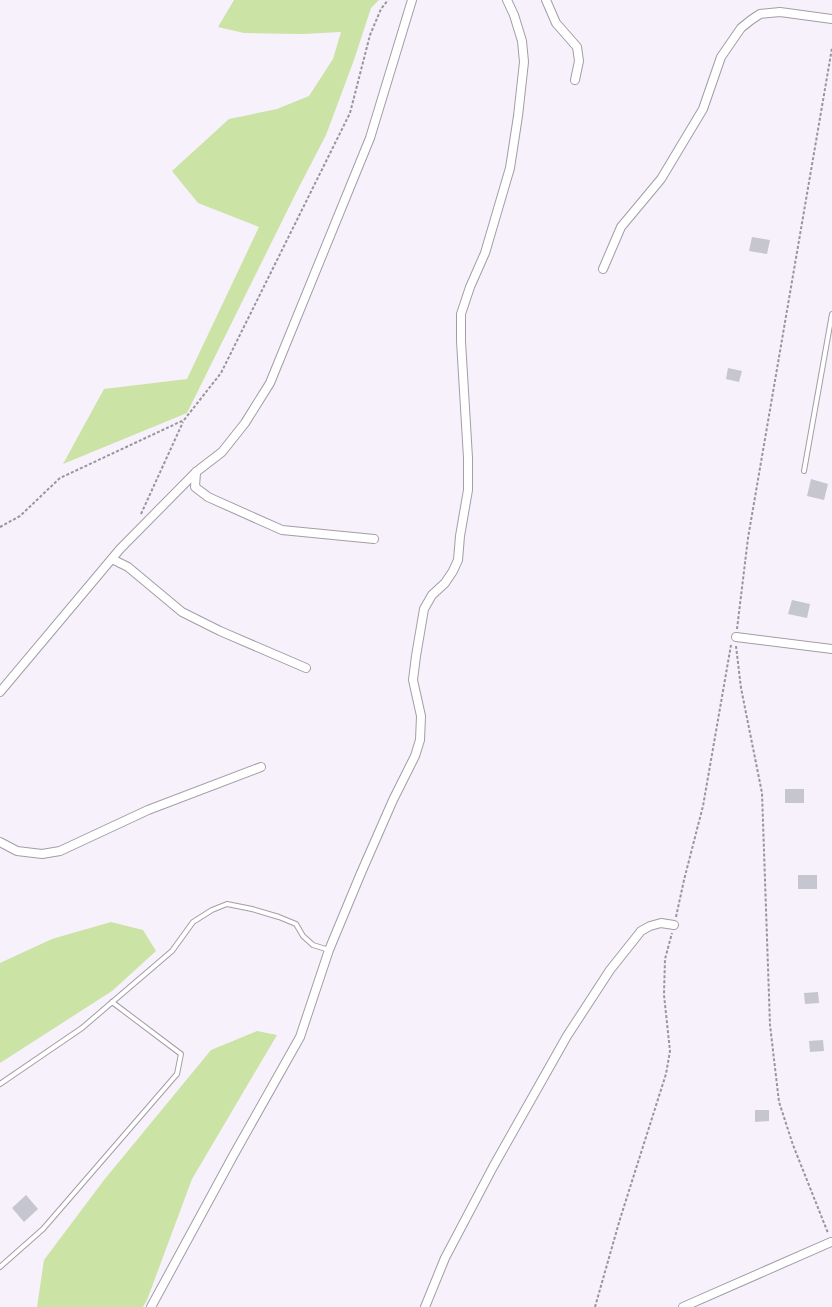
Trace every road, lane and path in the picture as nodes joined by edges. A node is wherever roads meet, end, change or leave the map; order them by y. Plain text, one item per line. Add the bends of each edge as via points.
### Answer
1 (388, 0) edge
2 (412, 0) edge
3 (507, 0) edge
4 (546, 0) edge
5 (832, 19) edge
6 (832, 48) edge
7 (575, 80) dead end
8 (603, 269) dead end
9 (832, 314) edge
10 (184, 420) junction
11 (804, 471) dead end
12 (196, 472) junction
13 (139, 519) dead end
14 (0, 527) edge
15 (374, 539) dead end
16 (112, 559) junction
17 (734, 637) junction
18 (832, 650) edge
19 (306, 668) dead end
20 (0, 692) edge
21 (262, 767) dead end
22 (0, 842) edge
23 (674, 926) junction
24 (329, 950) junction
25 (112, 1002) junction
26 (0, 1084) edge
27 (831, 1242) edge
28 (0, 1267) edge
29 (150, 1307) edge
30 (425, 1307) edge
31 (595, 1307) edge
32 (683, 1307) edge

1 - 10 path via 381,9 370,35 350,113 221,373
2 - 12 street via 370,138 270,383 245,423 222,452
3 - 24 street via 522,41 524,62 510,168 485,253 461,314 468,490 458,560 445,583 432,595 424,609 413,680 422,716 420,740 415,756 361,872
4 - 7 street via 556,22 577,47 580,61
5 - 8 street via 780,12 760,14 741,28 721,57 703,109 661,179 621,227
6 - 17 path via 748,538
9 - 11 lane
10 - 13 path
10 - 14 path via 60,478 20,516
12 - 15 street via 195,487 208,497 282,530
12 - 16 street
16 - 19 street via 128,567 182,612
16 - 20 street
17 - 18 street
17 - 23 path via 703,806
17 - 27 path via 740,688 762,793 770,1025 779,1102 792,1145
21 - 22 street via 148,810 60,851 42,854 17,851
23 - 30 street via 661,923 641,931 610,970 567,1036 493,1167 445,1258
23 - 31 path via 665,959 664,995 670,1051 666,1074
24 - 25 lane via 313,945 303,936 296,924 228,904 193,922 172,951
24 - 29 street via 300,1037
25 - 26 lane via 82,1028
25 - 28 lane via 181,1054 177,1074 43,1229
27 - 32 street

